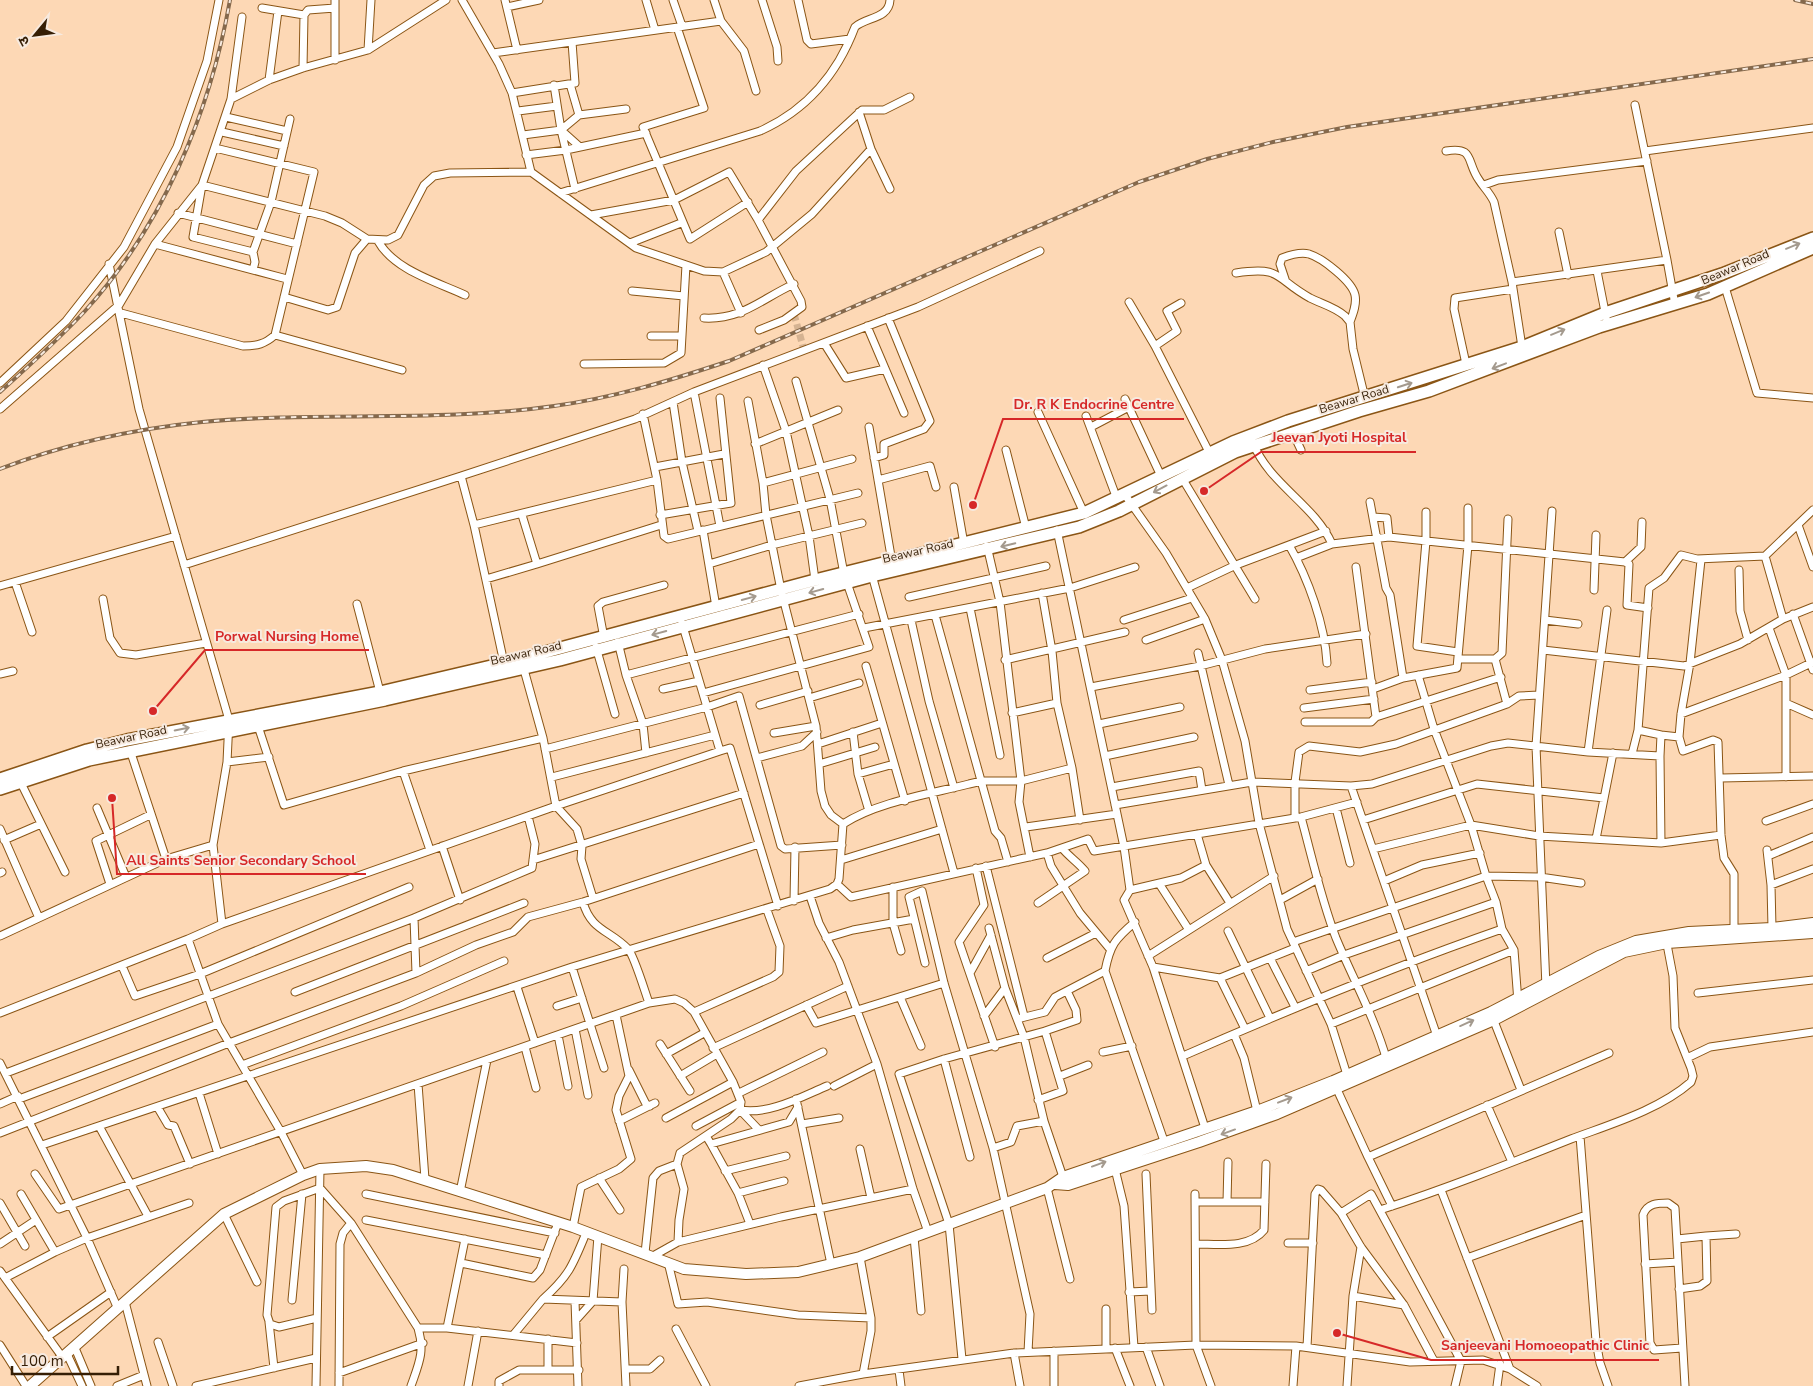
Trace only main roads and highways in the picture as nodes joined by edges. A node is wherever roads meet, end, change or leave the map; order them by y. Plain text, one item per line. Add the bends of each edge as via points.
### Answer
1 (1813, 238) edge
2 (1813, 248) edge
3 (1607, 319) junction
4 (1243, 443) junction
5 (1125, 499) junction
6 (987, 544) junction
7 (871, 571) junction
8 (846, 578) junction
9 (782, 595) junction
10 (682, 621) junction
11 (522, 663) junction
12 (229, 726) junction
13 (54, 766) junction
14 (0, 778) edge
15 (0, 789) edge

3 -> 1 main road, Beawar Road
2 -> 3 main road, Beawar Road via 1675,305
4 -> 3 main road, Beawar Road via 1288,421
3 -> 4 main road, Beawar Road via 1429,391 1293,432
4 -> 5 main road, Beawar Road via 1182,478
4 - 5 main road, Beawar Road via 1209,452
5 - 6 main road, Beawar Road via 1026,528
5 -> 6 main road, Beawar Road via 1094,522 1058,534
6 - 7 main road, Beawar Road
6 - 7 main road, Beawar Road via 964,544 892,562
7 - 8 main road, Beawar Road
8 -> 9 main road, Beawar Road
8 - 9 main road, Beawar Road via 814,580
9 - 10 main road, Beawar Road
10 -> 9 main road, Beawar Road via 716,607
10 - 11 main road, Beawar Road
11 - 12 main road, Beawar Road via 504,663
11 - 12 main road, Beawar Road via 385,700 258,726
12 - 13 main road, Beawar Road via 129,745
13 - 14 main road, Beawar Road
13 - 15 main road, Beawar Road

